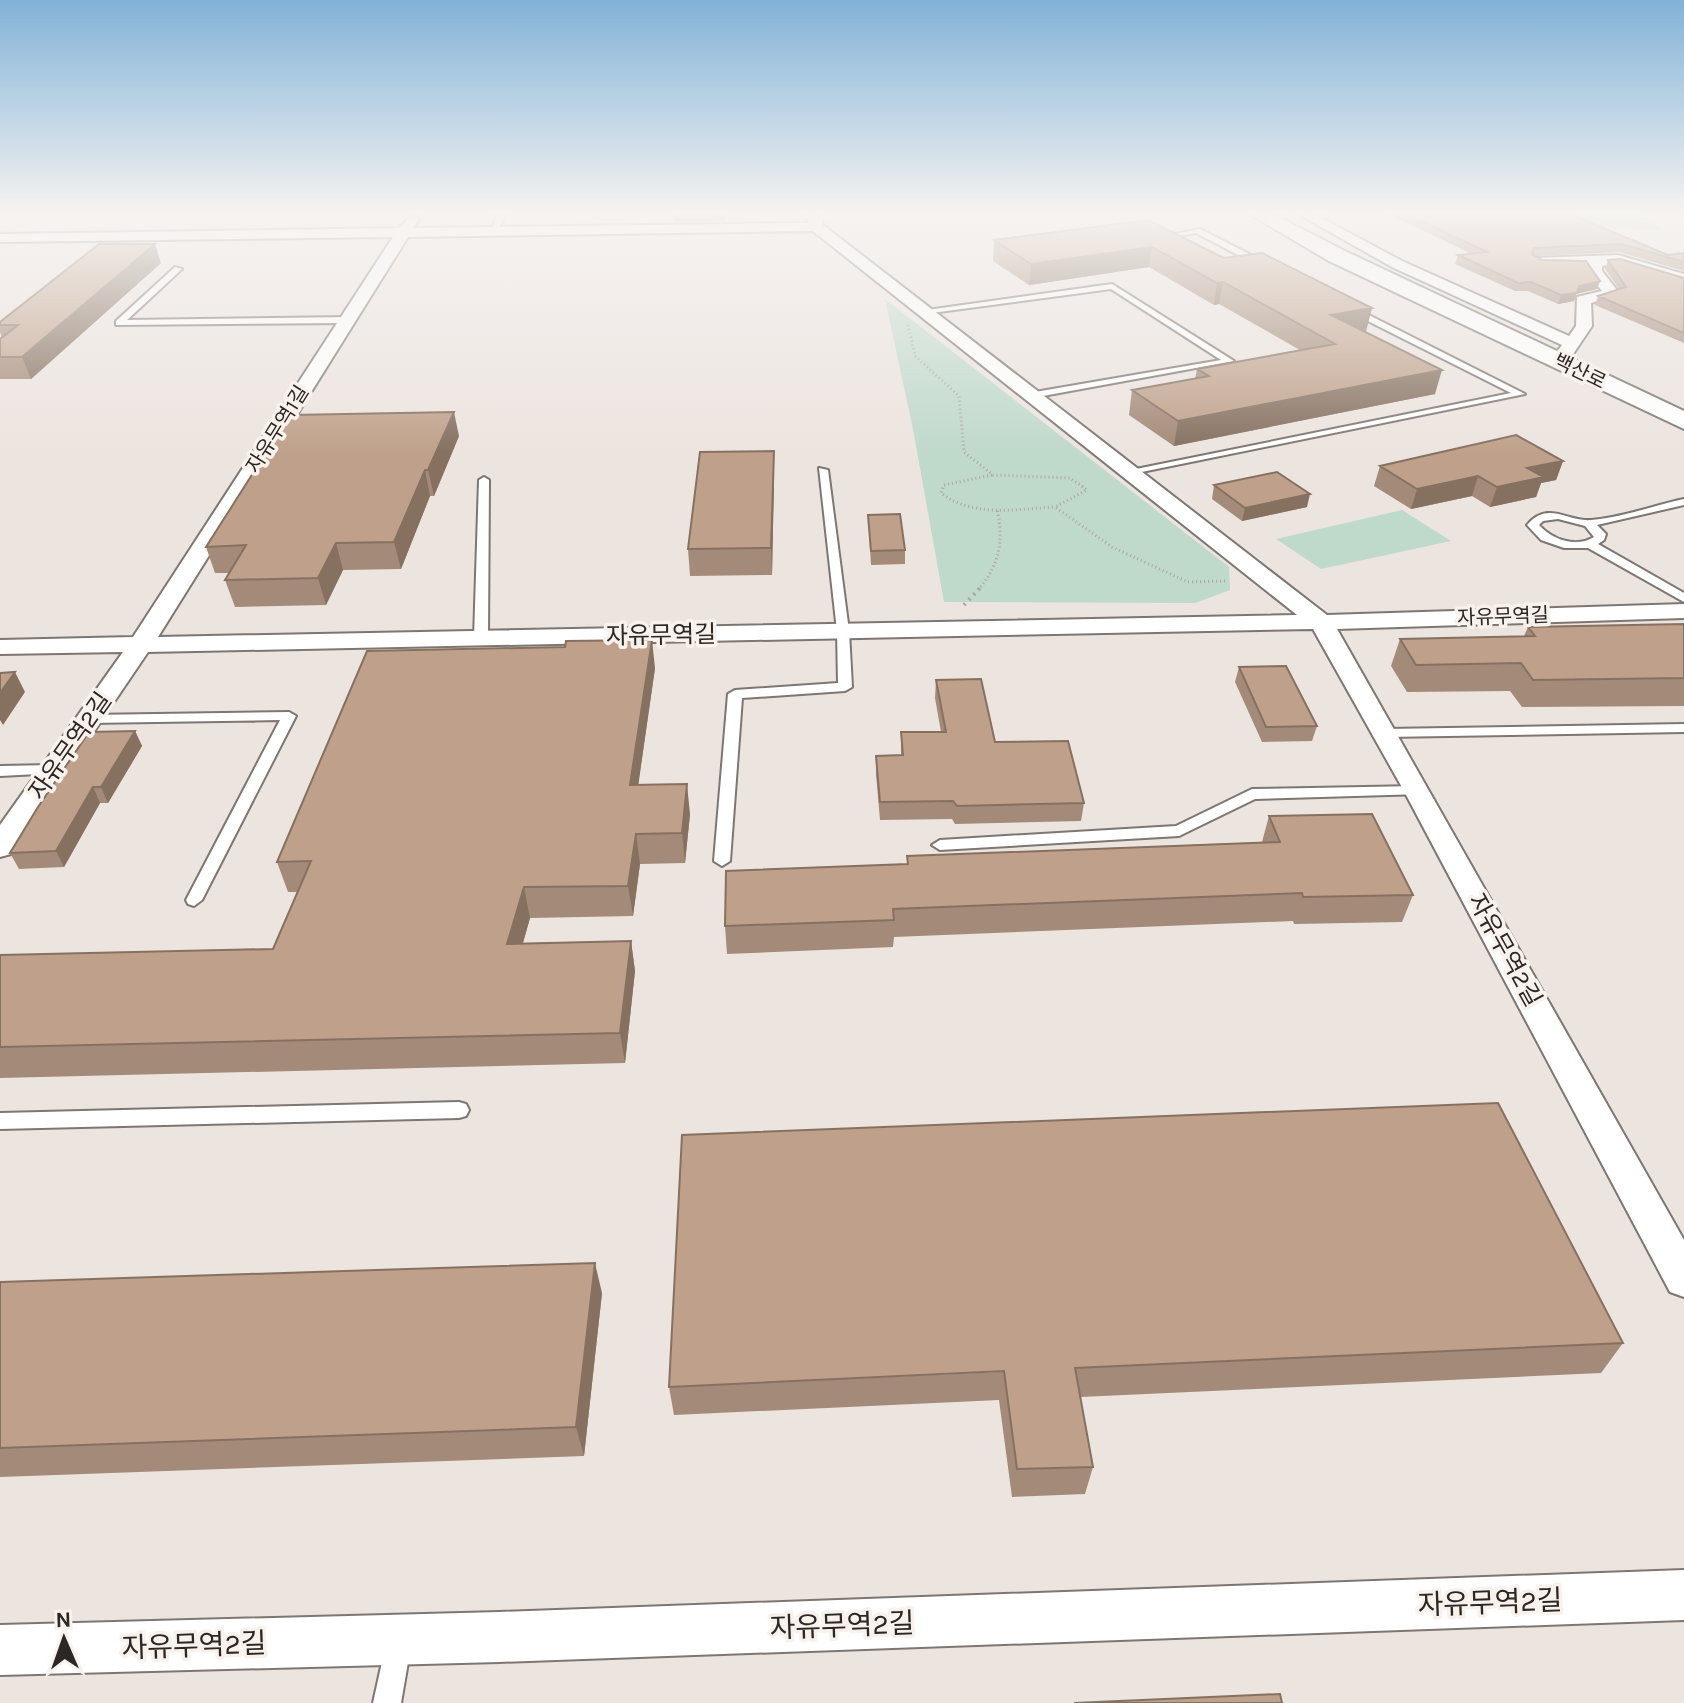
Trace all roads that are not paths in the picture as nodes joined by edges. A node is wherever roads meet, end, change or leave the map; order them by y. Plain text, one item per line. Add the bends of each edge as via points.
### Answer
1 (150, 294) edge
2 (363, 294) edge
3 (904, 294) edge
4 (1048, 294) edge
5 (1125, 294) edge
6 (1428, 294) edge
7 (1455, 294) edge
8 (1610, 294) edge
9 (1345, 306) edge
10 (924, 311) junction
11 (347, 320) junction
12 (1566, 353) junction
13 (1032, 395) junction
14 (1684, 421) edge
15 (823, 470) dead end
16 (1131, 473) junction
17 (484, 480) dead end
18 (1684, 502) edge
19 (1589, 524) junction
20 (1590, 544) junction
21 (1684, 598) edge
22 (1684, 611) edge
23 (1321, 622) junction
24 (843, 631) junction
25 (481, 638) junction
26 (140, 645) junction
27 (0, 647) edge
28 (89, 719) junction
29 (1684, 728) edge
30 (1385, 733) junction
31 (53, 770) junction
32 (0, 771) edge
33 (1418, 791) junction
34 (940, 845) dead end
35 (0, 847) edge
36 (722, 861) dead end
37 (194, 900) dead end
38 (459, 1110) dead end
39 (0, 1121) edge
40 (1684, 1279) edge
41 (1684, 1595) edge
42 (399, 1639) junction
43 (0, 1650) edge
44 (387, 1703) edge

1 - 11 lane via 119,323
2 - 11 street, 자유무역1길
3 - 10 street
4 - 10 lane
5 - 13 lane via 1229,361
6 - 12 main road, 백산로
7 - 12 street
8 - 12 street via 1583,300 1584,326
9 - 16 lane via 1520,394
10 - 13 street
11 - 26 street, 자유무역1길
12 - 14 main road, 백산로
13 - 16 street
15 - 24 lane
16 - 23 street
17 - 25 lane
18 - 19 lane
19 - 20 lane via 1600,534
19 - 20 lane via 1548,516 1533,525 1548,539
20 - 21 lane
22 - 23 street, 자유무역길
23 - 24 street, 자유무역길
23 - 30 street, 자유무역2길
24 - 25 street, 자유무역길
24 - 36 lane via 845,687 735,694
25 - 26 street, 자유무역길
26 - 27 street, 자유무역길
26 - 28 street, 자유무역2길
28 - 31 street, 자유무역2길
28 - 37 lane via 289,716
29 - 30 lane
30 - 33 street, 자유무역2길
31 - 32 lane
31 - 35 street, 자유무역2길
33 - 34 lane via 1252,794 1179,831
33 - 40 street, 자유무역2길
38 - 39 lane
41 - 42 street, 자유무역2길
42 - 43 street, 자유무역2길
42 - 44 lane

